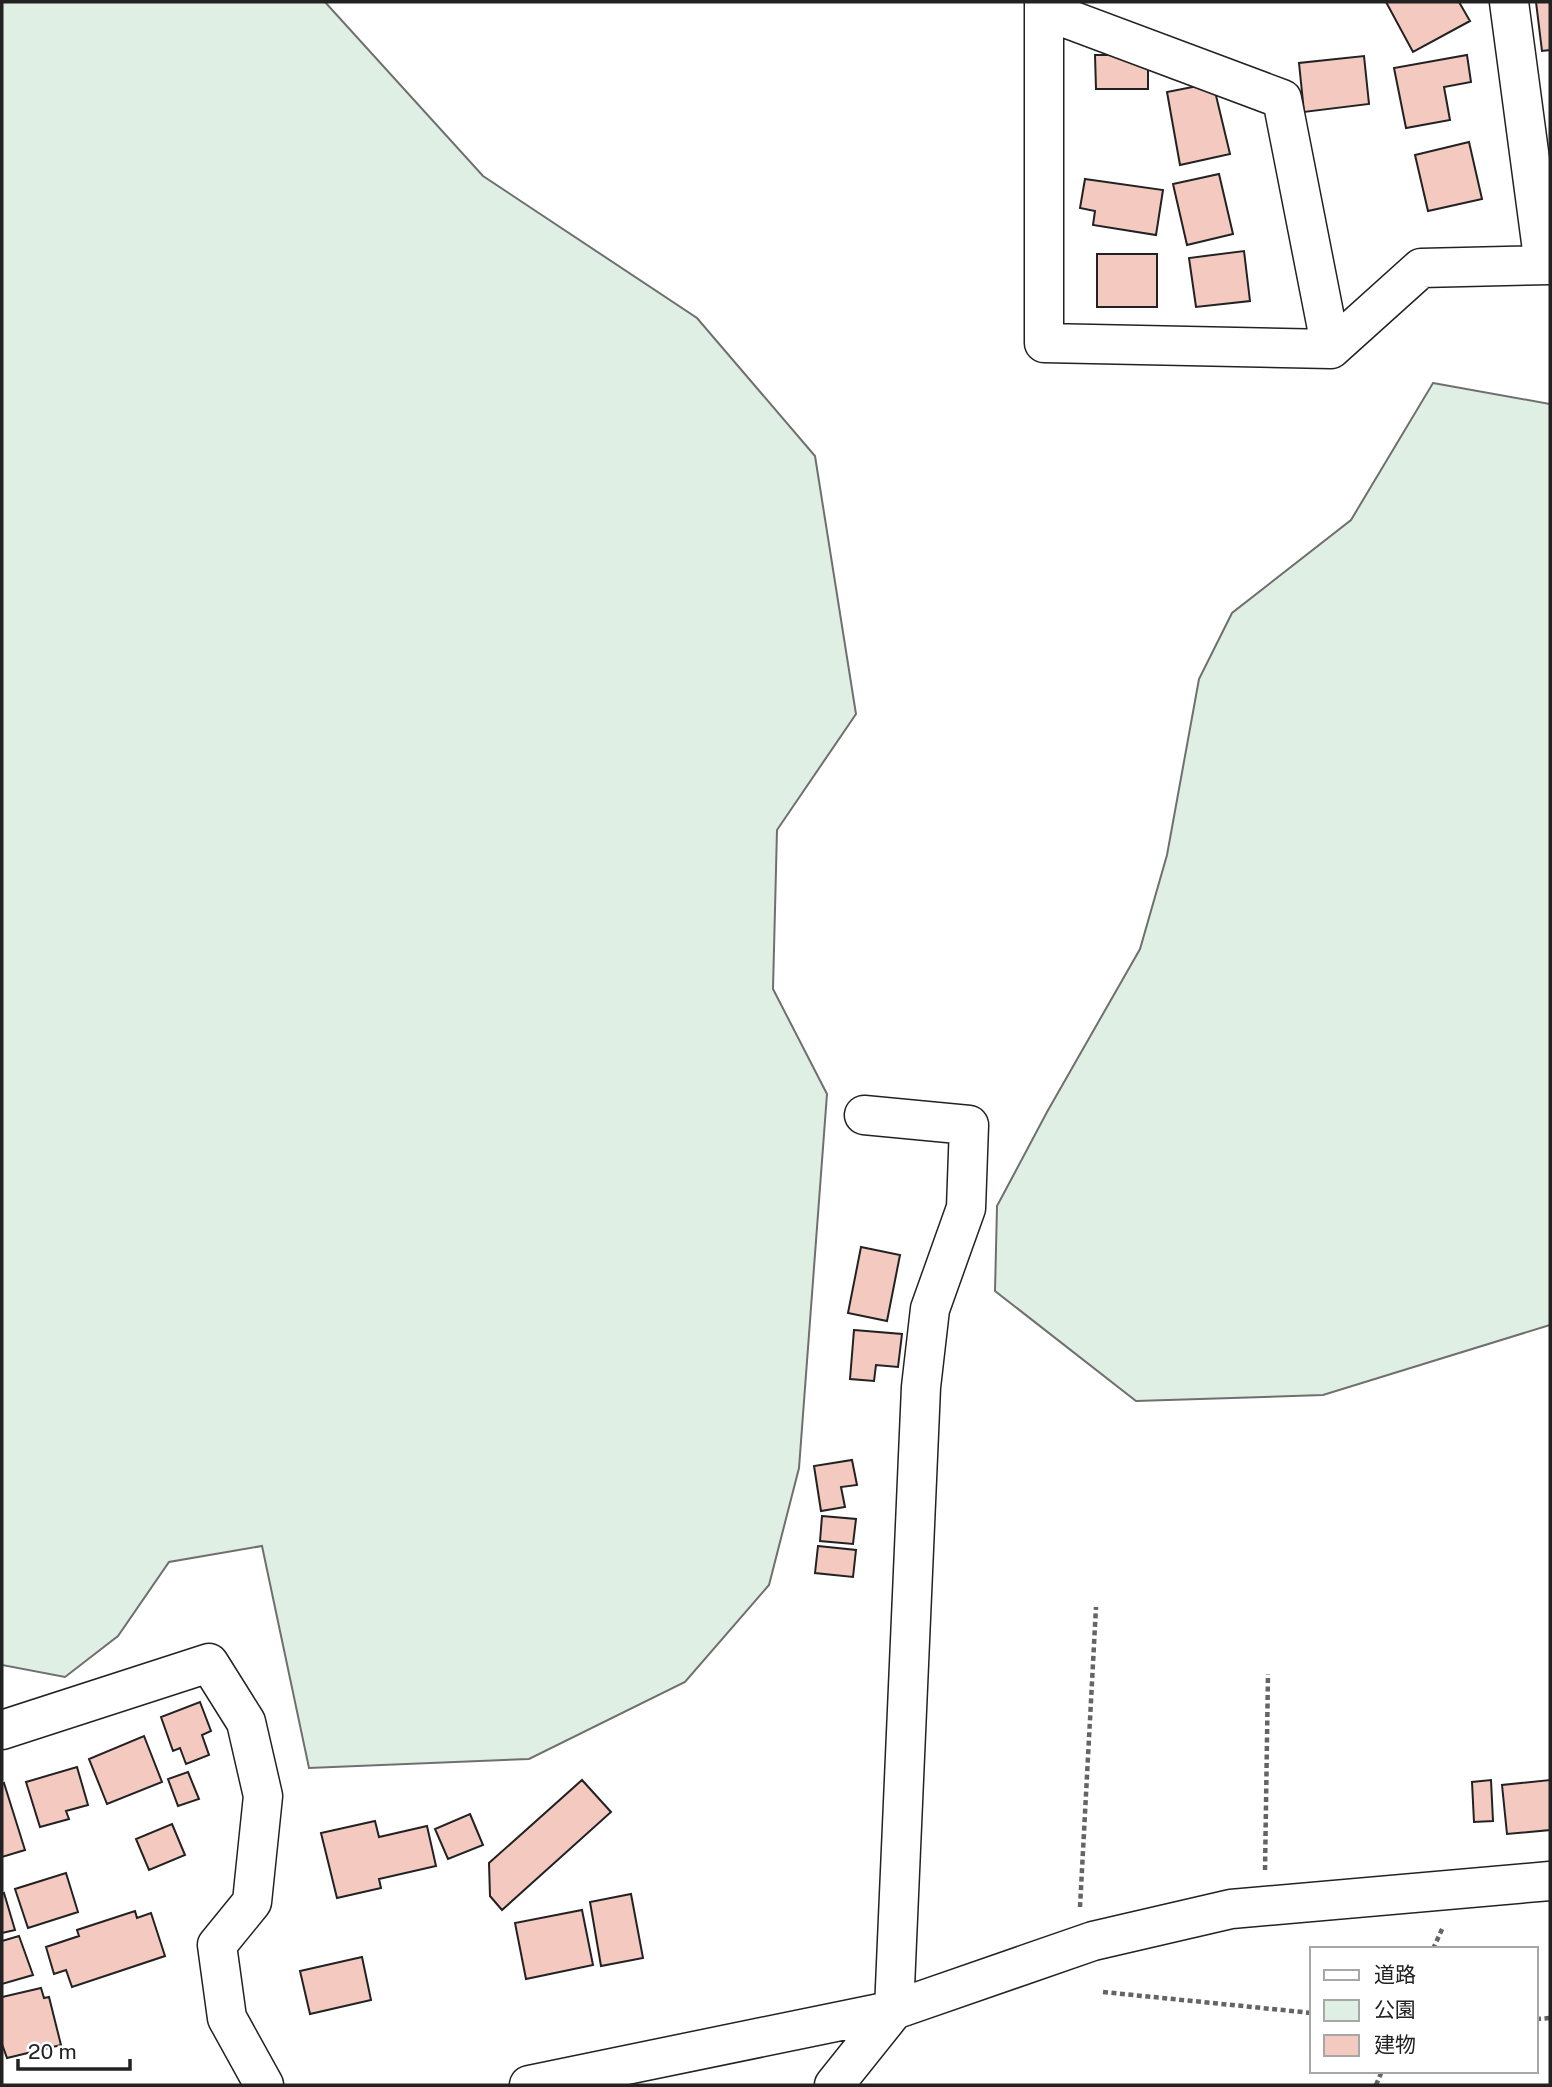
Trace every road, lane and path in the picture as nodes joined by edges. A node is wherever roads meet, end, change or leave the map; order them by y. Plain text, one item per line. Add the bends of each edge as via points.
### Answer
1 (1508, 2) edge
2 (1044, 6) edge
3 (1547, 265) edge
4 (1331, 349) junction
5 (864, 1115) dead end
6 (1096, 1607) dead end
7 (1268, 1674) dead end
8 (2, 1730) edge
9 (1265, 1875) dead end
10 (1550, 1881) edge
11 (1080, 1912) dead end
12 (1444, 1923) dead end
13 (1434, 1947) edge
14 (1103, 1992) dead end
15 (894, 2010) junction
16 (1310, 2013) edge
17 (264, 2085) edge
18 (529, 2085) edge
19 (834, 2085) edge

1 - 3 street
2 - 4 street via 1282,99
2 - 4 street via 1044,343
3 - 4 street via 1421,268
5 - 15 street via 969,1125 966,1208 930,1309 920,1387
6 - 11 path
7 - 9 path
8 - 17 street via 209,1663 246,1721 263,1796 252,1902 217,1945 227,2018
10 - 15 street via 1231,1909 1093,1941
12 - 13 path
14 - 16 path
15 - 18 street
15 - 19 street

